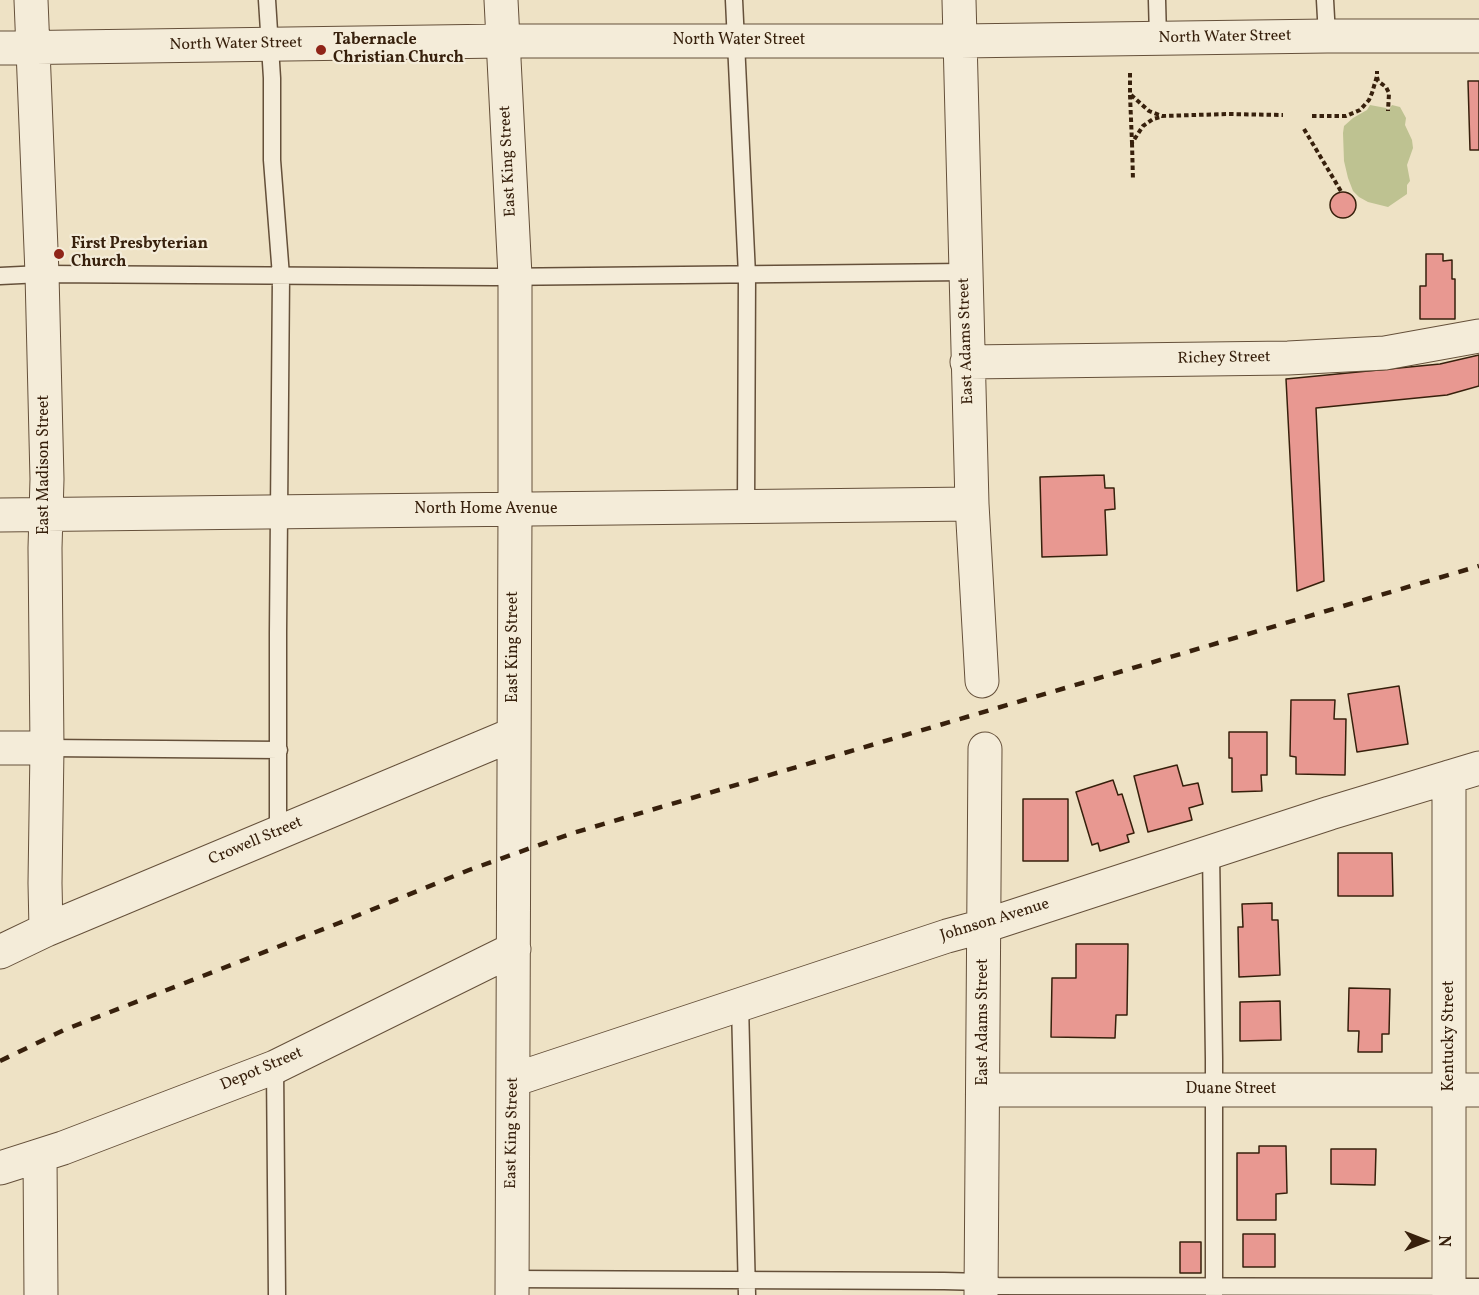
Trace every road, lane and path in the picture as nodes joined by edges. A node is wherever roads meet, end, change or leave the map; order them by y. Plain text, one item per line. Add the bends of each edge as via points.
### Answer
1 (31, 0) edge
2 (267, 0) edge
3 (501, 0) edge
4 (734, 0) edge
5 (959, 0) edge
6 (1157, 0) edge
7 (1325, 0) edge
8 (1327, 36) junction
9 (1479, 36) edge
10 (1158, 38) junction
11 (503, 41) junction
12 (735, 41) junction
13 (960, 41) junction
14 (270, 44) junction
15 (0, 48) edge
16 (33, 48) junction
17 (1130, 73) dead end
18 (1130, 94) junction
19 (1388, 111) dead end
20 (1283, 115) dead end
21 (1162, 116) junction
22 (1312, 116) dead end
23 (1304, 129) dead end
24 (1132, 143) junction
25 (1133, 180) dead end
26 (1342, 193) dead end
27 (965, 272) junction
28 (42, 274) junction
29 (747, 275) junction
30 (0, 276) edge
31 (281, 276) junction
32 (515, 276) junction
33 (1479, 336) edge
34 (967, 362) junction
35 (972, 504) junction
36 (746, 506) junction
37 (515, 510) junction
38 (279, 511) junction
39 (0, 515) edge
40 (47, 515) junction
41 (982, 681) dead end
42 (514, 734) junction
43 (0, 748) edge
44 (47, 748) junction
45 (279, 750) junction
46 (985, 750) dead end
47 (1464, 773) edge
48 (278, 833) junction
49 (1211, 852) junction
50 (984, 926) junction
51 (46, 930) junction
52 (514, 949) junction
53 (0, 952) edge
54 (740, 1004) junction
55 (275, 1067) junction
56 (513, 1080) junction
57 (1464, 1089) edge
58 (983, 1090) junction
59 (1214, 1090) junction
60 (40, 1156) junction
61 (0, 1168) edge
62 (512, 1287) edge
63 (747, 1288) edge
64 (981, 1288) edge
65 (1459, 1289) edge
66 (1214, 1290) edge
67 (41, 1295) edge
68 (277, 1295) edge

1 - 16 street, East Madison Street
2 - 14 lane
3 - 11 street, East King Street
4 - 12 lane
5 - 13 street, East Adams Street
6 - 10 lane
7 - 8 lane
8 - 9 street, North Water Street
8 - 10 street, North Water Street
10 - 13 street, North Water Street
11 - 12 street, North Water Street
11 - 14 street, North Water Street
11 - 32 street, East King Street
12 - 13 street, North Water Street
12 - 29 lane
13 - 27 street, East Adams Street
14 - 16 street, North Water Street
14 - 31 lane via 272,160
15 - 16 street, North Water Street
16 - 28 street, East Madison Street
17 - 18 path
18 - 21 path via 1149,111
18 - 24 path
19 - 22 path via 1389,93 1377,74 1369,100 1360,110 1346,116
20 - 21 path
21 - 24 path via 1147,123
23 - 26 path
24 - 25 path
27 - 29 lane
27 - 34 street, East Adams Street
28 - 30 lane
28 - 31 lane
28 - 40 street, East Madison Street
29 - 32 lane
29 - 36 lane
31 - 32 lane
31 - 38 lane
32 - 37 street, East King Street
33 - 34 street, Richey Street via 1385,353 1299,358
34 - 35 street, East Adams Street
35 - 36 street, North Home Avenue
35 - 41 street, East Adams Street
36 - 37 street, North Home Avenue
37 - 38 street, North Home Avenue
37 - 42 street, East King Street
38 - 40 street, North Home Avenue
38 - 45 lane
39 - 40 street, North Home Avenue
40 - 44 street, East Madison Street
42 - 48 street, Crowell Street
42 - 52 street, East King Street
43 - 44 street
44 - 45 lane
44 - 51 street, East Madison Street
45 - 48 lane
46 - 50 street, East Adams Street
47 - 49 street, Johnson Avenue
47 - 57 street, Kentucky Street
48 - 51 street, Crowell Street
49 - 50 street, Johnson Avenue
49 - 59 lane
50 - 54 street, Johnson Avenue
50 - 58 street, East Adams Street
51 - 53 street, Crowell Street
52 - 55 street, Depot Street
52 - 56 street, East King Street
54 - 56 street, Johnson Avenue
54 - 63 lane
55 - 60 street, Depot Street
55 - 68 lane
56 - 62 street, East King Street
57 - 59 street, Duane Street
57 - 65 street, Kentucky Street
58 - 59 street, Duane Street
58 - 64 street, East Adams Street
59 - 66 lane
60 - 61 street, Depot Street
60 - 67 street
62 - 63 lane
63 - 64 lane
64 - 66 lane
65 - 66 lane

